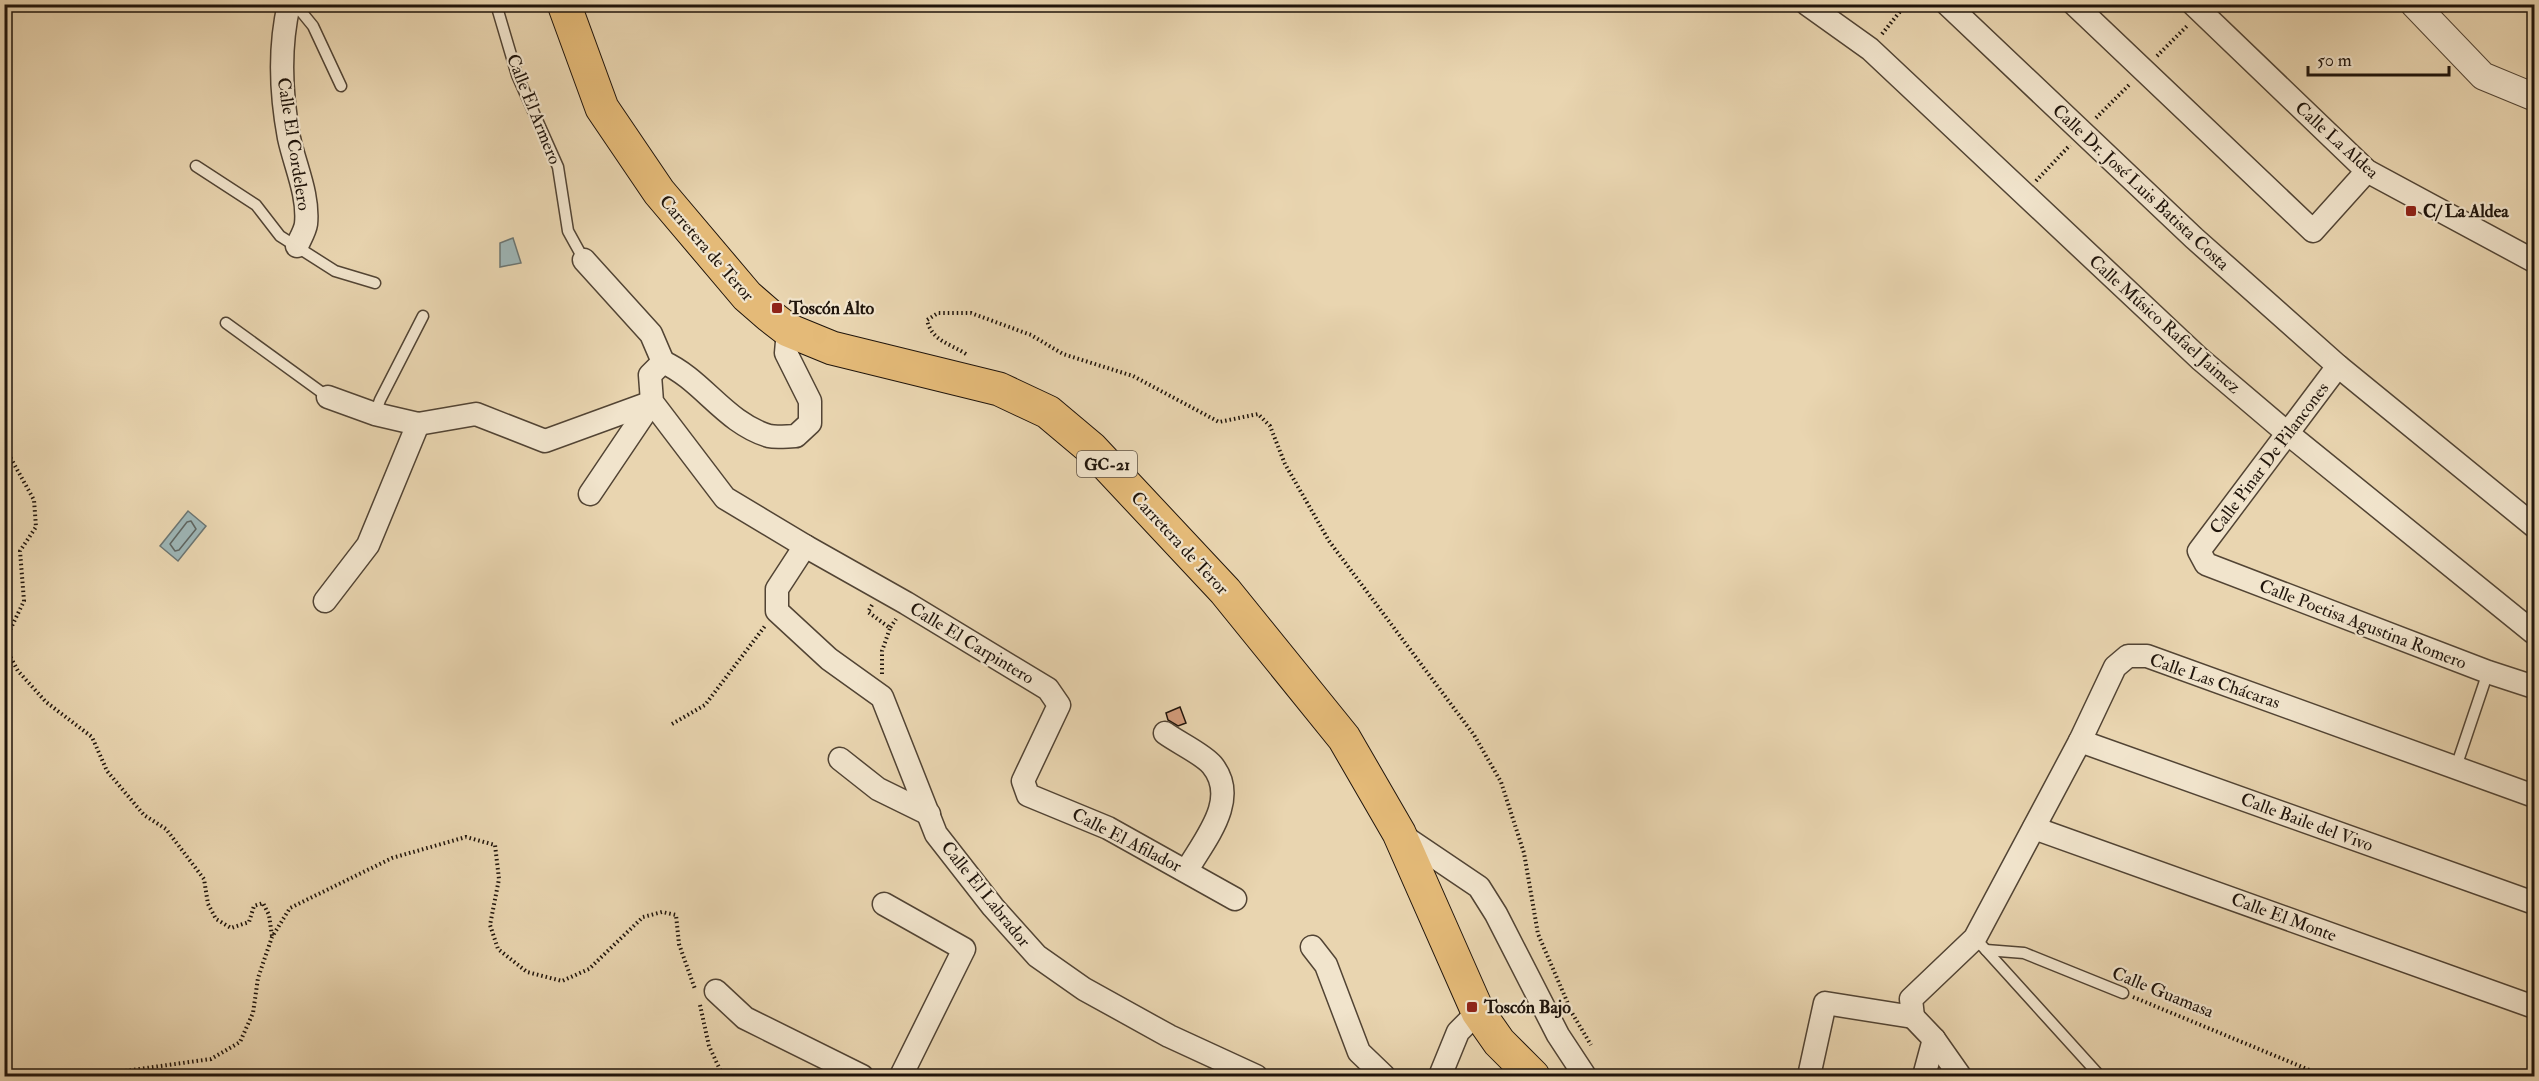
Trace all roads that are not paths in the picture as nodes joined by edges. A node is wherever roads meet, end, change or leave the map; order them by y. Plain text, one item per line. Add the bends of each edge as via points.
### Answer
1 (289, 4) edge
2 (295, 4) edge
3 (496, 4) edge
4 (564, 4) edge
5 (1807, 4) edge
6 (1947, 4) edge
7 (2073, 4) edge
8 (2414, 4) edge
9 (2197, 8) edge
10 (341, 86) dead end
11 (2535, 97) edge
12 (196, 166) dead end
13 (2367, 171) junction
14 (297, 246) junction
15 (584, 260) joint
16 (2535, 261) edge
17 (375, 283) dead end
18 (423, 316) dead end
19 (226, 323) dead end
20 (788, 330) junction
21 (663, 362) junction
22 (2338, 366) junction
23 (328, 397) joint
24 (652, 402) junction
25 (375, 414) junction
26 (418, 424) junction
27 (2286, 432) junction
28 (590, 494) dead end
29 (2535, 526) edge
30 (805, 546) junction
31 (2199, 551) joint
32 (325, 601) dead end
33 (2535, 633) edge
34 (2488, 672) junction
35 (2535, 687) edge
36 (1164, 733) dead end
37 (2080, 741) junction
38 (840, 759) dead end
39 (2456, 767) junction
40 (1023, 781) joint
41 (2535, 796) edge
42 (929, 814) junction
43 (2034, 828) junction
44 (1399, 833) junction
45 (1187, 870) junction
46 (1479, 887) junction
47 (1424, 890) junction
48 (1235, 899) dead end
49 (2535, 903) edge
50 (884, 904) dead end
51 (1981, 944) junction
52 (1312, 947) dead end
53 (716, 991) dead end
54 (2123, 993) road end
55 (2535, 1007) edge
56 (1478, 1012) junction
57 (1913, 1017) junction
58 (1934, 1039) junction
59 (862, 1077) edge
60 (901, 1077) edge
61 (1256, 1077) edge
62 (1384, 1077) edge
63 (1440, 1077) edge
64 (1533, 1077) edge
65 (1585, 1077) edge
66 (1809, 1077) edge
67 (1924, 1077) edge
68 (1960, 1077) edge
69 (2100, 1077) edge

1 - 14 street, Calle El Cordelero via 282,58 285,99 289,137 304,193 306,226
2 - 10 lane via 313,26
3 - 15 lane, Calle El Armero via 517,75 558,167 568,231
4 - 20 main road, Carretera de Teror / GC-21 via 602,108 659,192 747,296
5 - 27 street, Calle Músico Rafael Jaimez via 1870,49 2200,359
6 - 22 street, Calle Dr. José Luis Batista Costa via 2194,238
7 - 13 street via 2313,231
8 - 11 street via 2483,76
9 - 13 street, Calle La Aldea
12 - 14 lane via 256,205 280,236
13 - 16 street, Calle La Aldea
14 - 17 lane via 335,271
15 - 21 street, Calle El Armero via 651,334
18 - 25 lane
19 - 23 lane
20 - 21 street via 786,353 810,401 810,423 796,436 770,436 734,420 679,369
20 - 44 main road, Carretera de Teror / GC-21 via 832,348 999,389 1048,412 1092,448 1225,591 1344,738
21 - 24 street via 650,375
22 - 27 street, Calle Pinar De Pilancones
22 - 29 street, Calle Dr. José Luis Batista Costa
23 - 25 street
24 - 26 street via 545,441 476,414
24 - 28 street
24 - 30 street via 725,498
25 - 26 street
26 - 32 street via 368,545
27 - 31 street, Calle Pinar De Pilancones
27 - 33 street, Calle Músico Rafael Jaimez
30 - 40 street, Calle El Carpintero via 1048,689 1059,705
30 - 42 street, Calle El Labrador via 777,590 777,611 829,659 882,697
31 - 34 street, Calle Poetisa Agustina Romero via 2206,564
34 - 35 street, Calle Poetisa Agustina Romero
34 - 39 lane
36 - 45 street via 1211,763 1223,784 1221,812
37 - 39 street, Calle Las Chácaras via 2115,667 2128,656 2147,656
37 - 43 street, Calle Las Chácaras
37 - 49 street, Calle Baile del Vivo
38 - 42 street via 878,789
39 - 41 street, Calle Las Chácaras
40 - 45 street, Calle El Afilador via 1028,795 1108,828
42 - 61 street, Calle El Labrador via 936,834 1037,956 1093,994 1169,1036
43 - 51 street, Calle Las Chácaras
43 - 55 street, Calle El Monte
44 - 46 street
44 - 47 main road, Carretera de Teror / GC-21
45 - 48 street, Calle El Afilador
46 - 47 street via 1450,881
46 - 65 street via 1558,1035
47 - 56 main road, Carretera de Teror / GC-21
50 - 60 street via 964,949
51 - 54 lane, Calle Guamasa via 2024,953
51 - 57 street, Calle Las Chácaras via 1911,999
51 - 69 lane
52 - 62 street via 1326,965 1359,1052
53 - 59 street via 745,1018
56 - 63 street via 1458,1032
56 - 64 main road, Carretera de Teror / GC-21 via 1499,1042
57 - 58 street
57 - 66 street via 1825,1003
58 - 67 street
58 - 68 street

